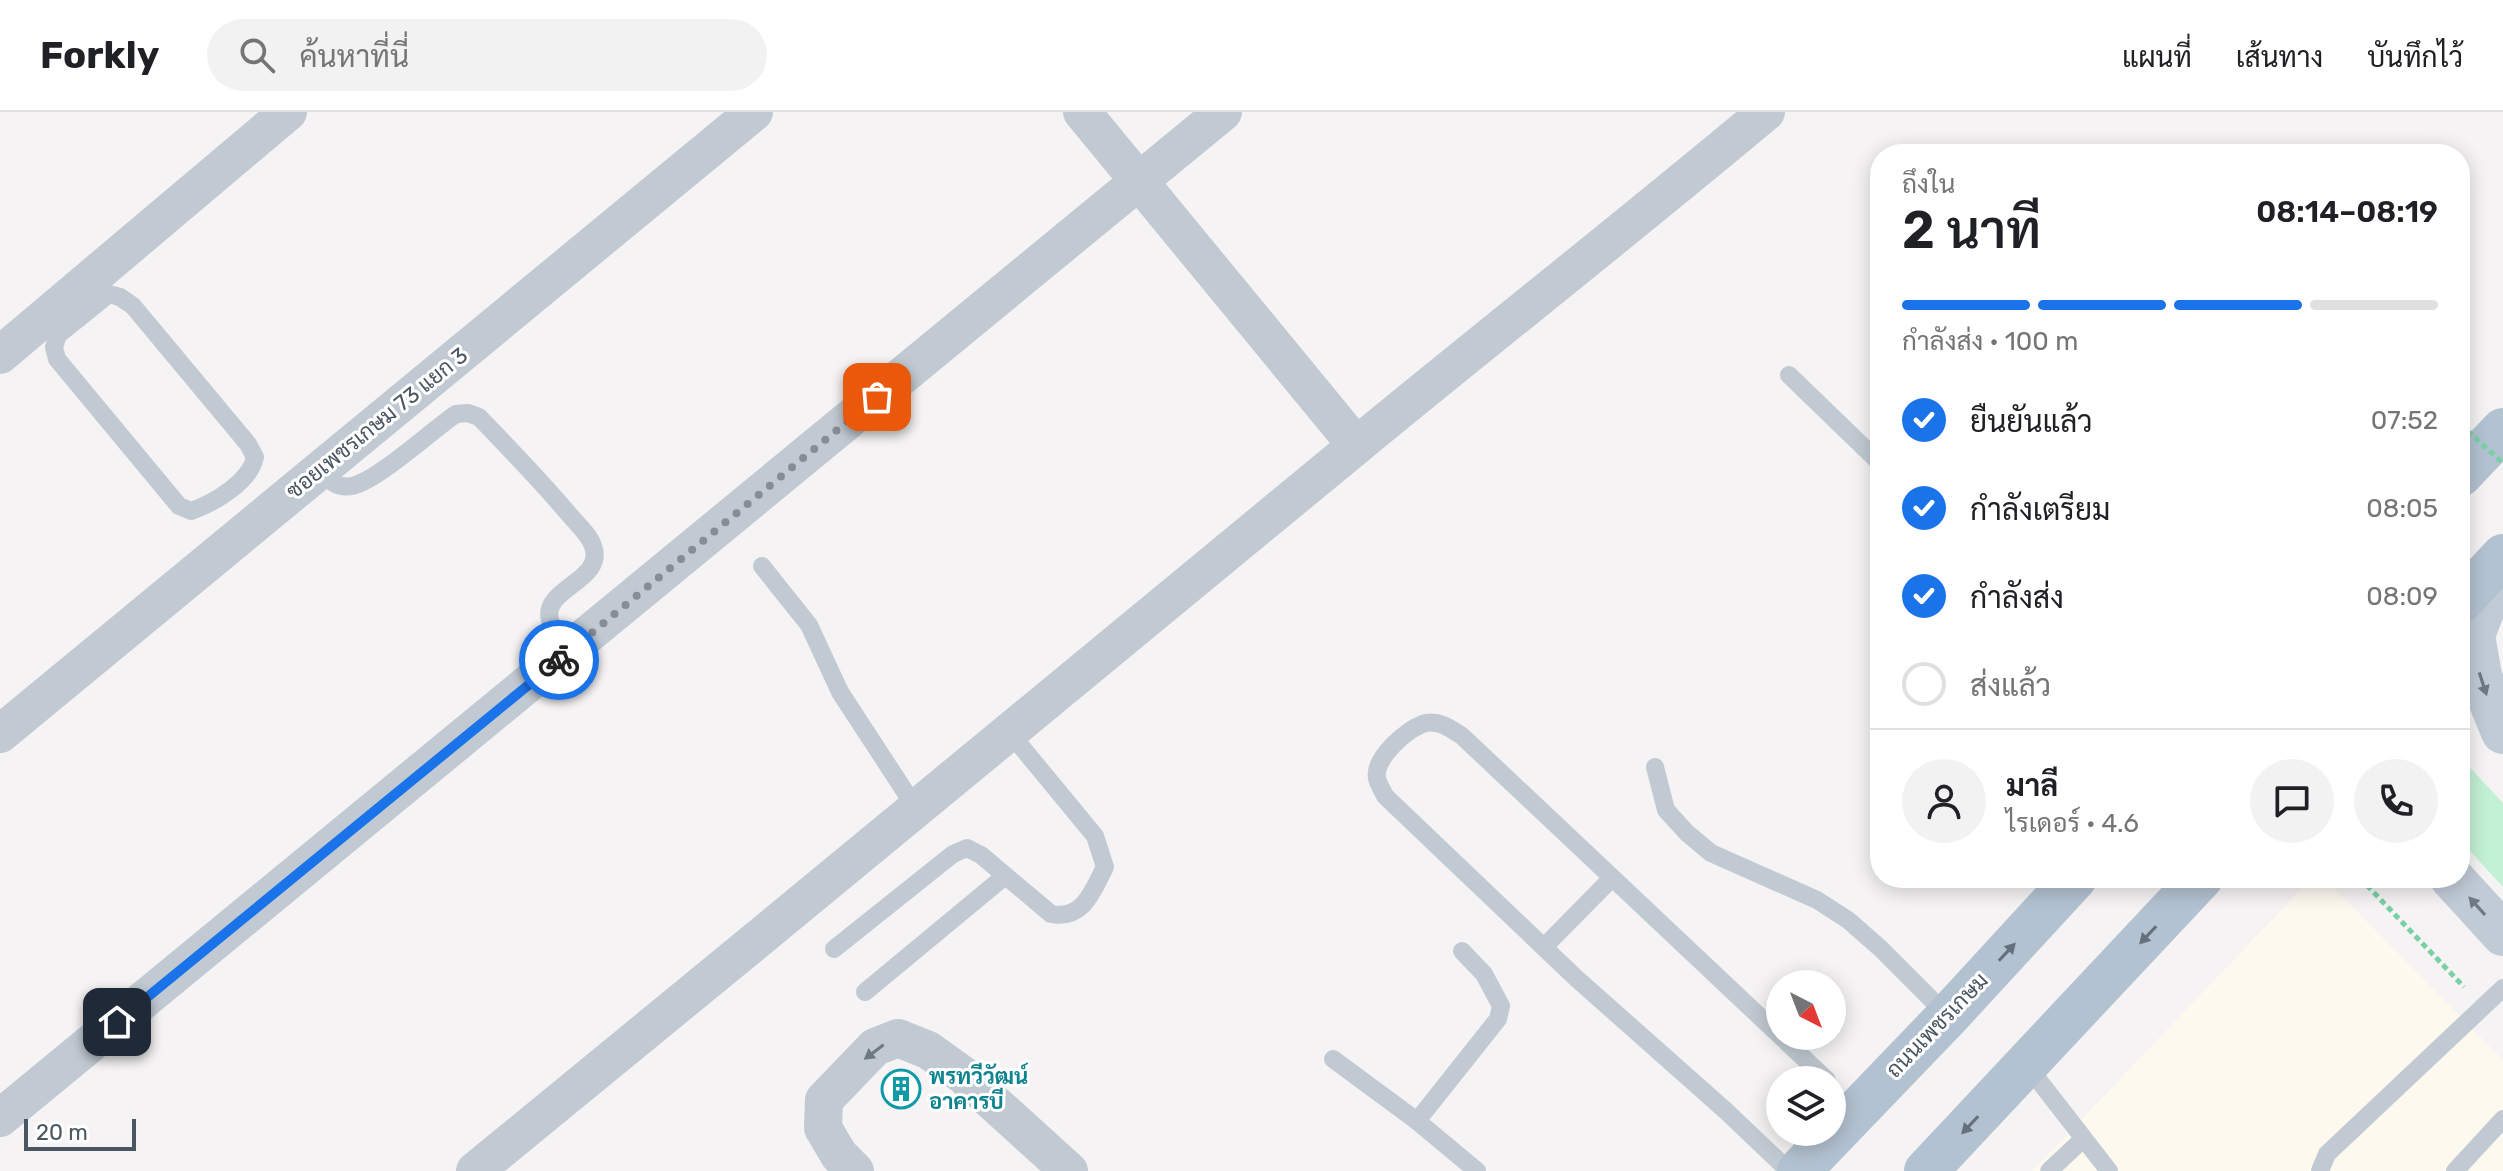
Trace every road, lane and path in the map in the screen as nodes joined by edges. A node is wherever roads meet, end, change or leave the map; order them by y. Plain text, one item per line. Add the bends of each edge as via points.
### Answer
1 (288, 112) edge
2 (754, 112) edge
3 (1082, 112) edge
4 (1223, 112) edge
5 (1766, 112) edge
6 (1139, 181) junction
7 (0, 355) edge
8 (1789, 375) dead end
9 (2503, 430) edge
10 (2470, 433) edge
11 (1356, 445) junction
12 (1870, 453) edge
13 (2503, 463) edge
14 (2470, 465) edge
15 (319, 471) junction
16 (248, 502) junction
17 (2503, 556) edge
18 (762, 566) dead end
19 (2470, 591) edge
20 (568, 652) junction
21 (2470, 728) edge
22 (2503, 732) edge
23 (1010, 733) junction
24 (0, 734) edge
25 (2503, 760) edge
26 (1655, 767) dead end
27 (917, 810) junction
28 (1005, 876) junction
29 (1611, 879) junction
30 (2066, 888) edge
31 (2192, 888) edge
32 (2370, 888) edge
33 (2461, 888) edge
34 (2503, 934) edge
35 (1544, 947) junction
36 (834, 949) dead end
37 (1462, 951) dead end
38 (2503, 988) edge
39 (865, 992) dead end
40 (2483, 1007) junction
41 (1948, 1016) junction
42 (1333, 1059) dead end
43 (2026, 1064) junction
44 (1812, 1066) edge
45 (1846, 1089) edge
46 (0, 1118) edge
47 (2503, 1119) edge
48 (1417, 1121) junction
49 (2083, 1139) junction
50 (1812, 1146) edge
51 (475, 1171) edge
52 (855, 1171) edge
53 (1069, 1171) edge
54 (1477, 1171) edge
55 (1789, 1171) edge
56 (1799, 1171) edge
57 (1926, 1171) edge
58 (2049, 1171) edge
59 (2109, 1171) edge
60 (2320, 1171) edge
61 (2455, 1171) edge

1 - 7 street
2 - 15 street, ซอยเพชรเกษม 73 แยก 3
3 - 6 street
4 - 6 street
5 - 11 street
6 - 11 street
6 - 20 street
8 - 12 lane
9 - 14 main road
10 - 13 path, bridge
11 - 23 street
15 - 16 street, ซอยเพชรเกษม 73 แยก 3
15 - 20 lane via 335,485 351,487 456,414 479,417 594,547 594,563 549,611
16 - 16 lane via 191,511 179,506 57,359 58,335 109,294 133,306 248,444 255,457
16 - 24 street, ซอยเพชรเกษม 73 แยก 3
17 - 19 main road
17 -> 22 main road via 2473,635 2480,676
18 - 27 lane via 809,625 840,692
20 - 46 street
21 - 25 main road
23 - 27 street
23 - 28 lane via 1095,836 1105,867 1089,896 1075,912 1063,916 1036,905
26 - 41 lane via 1666,810 1687,833 1711,853 1817,900 1848,920
27 - 51 street
28 - 36 lane via 967,848
28 - 39 lane
29 - 35 lane
29 - 35 lane via 1462,736 1444,724 1427,723 1406,733 1378,762 1377,777 1385,796
29 - 44 lane
41 -> 30 main road, ถนนเพชรเกษม
31 -> 43 main road
32 - 40 path
34 -> 33 main road
35 - 55 lane
37 - 48 lane via 1484,974 1501,1006 1498,1019
38 - 40 lane
40 - 60 lane via 2327,1154
41 - 45 main road, ถนนเพชรเกษม
42 - 48 lane
43 - 49 lane
43 -> 57 main road
47 - 61 lane
48 - 54 lane
49 - 58 lane
49 - 59 lane
50 - 56 main road, ถนนเพชรเกษม
53 -> 52 street via 963,1075 928,1050 898,1038 875,1047 824,1100 823,1128

